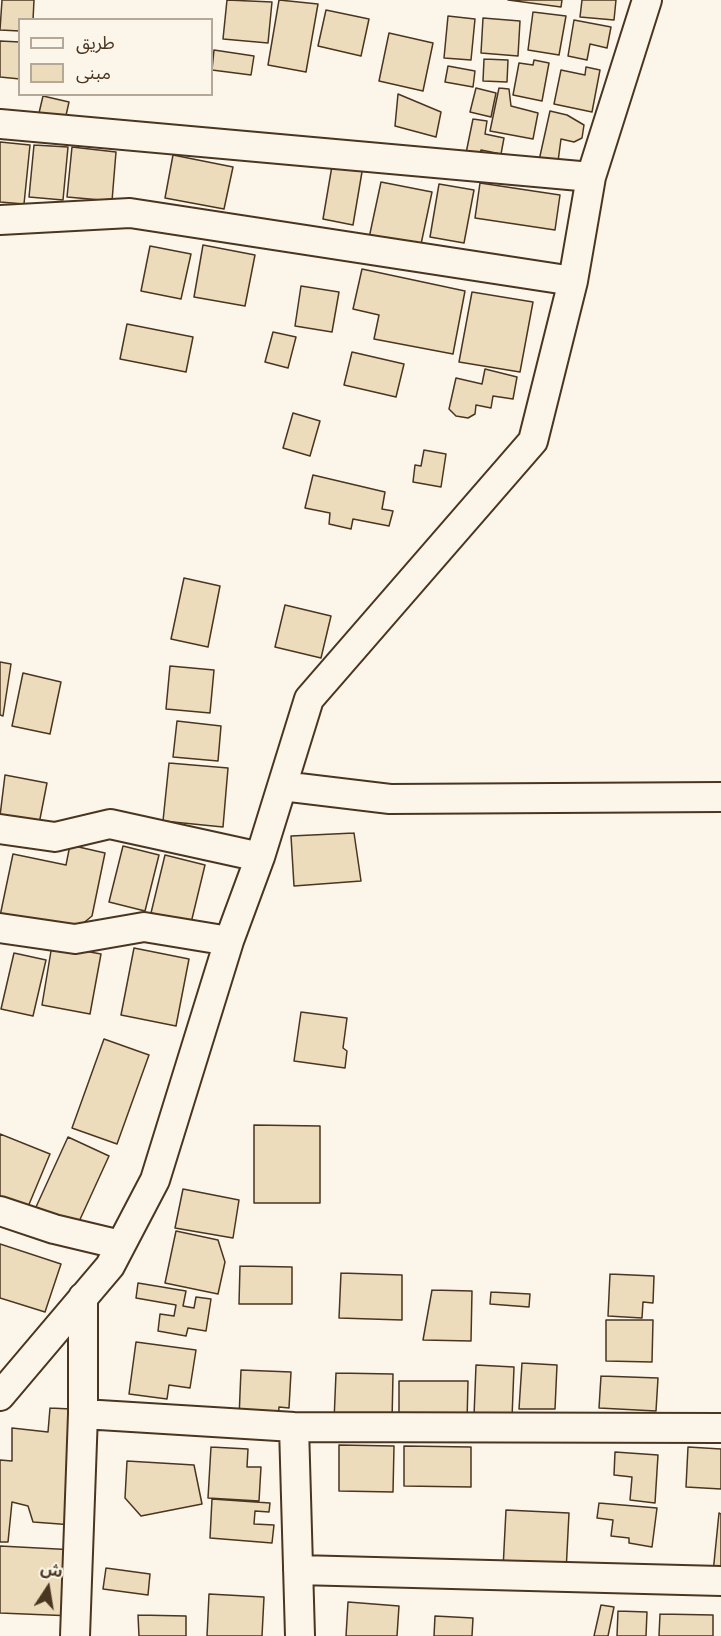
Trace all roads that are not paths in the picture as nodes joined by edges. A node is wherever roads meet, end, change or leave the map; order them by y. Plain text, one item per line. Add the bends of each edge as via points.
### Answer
1 (647, 0) edge
2 (0, 124) edge
3 (591, 177) junction
4 (0, 220) edge
5 (573, 281) junction
6 (282, 786) junction
7 (721, 797) edge
8 (0, 829) edge
9 (260, 857) junction
10 (0, 928) edge
11 (229, 941) junction
12 (0, 1211) edge
13 (121, 1245) junction
14 (83, 1297) junction
15 (0, 1396) edge
16 (83, 1414) junction
17 (294, 1427) junction
18 (721, 1428) edge
19 (298, 1570) junction
20 (721, 1581) edge
21 (75, 1636) edge
22 (300, 1636) edge

1 - 3 street
2 - 3 street
3 - 5 street
4 - 5 street via 130,213
5 - 6 street via 533,441 309,699
6 - 7 street via 390,799
6 - 9 street
8 - 9 street via 55,837 110,824
9 - 11 street
10 - 11 street via 75,939 144,927
11 - 13 street via 155,1180
12 - 13 street
13 - 14 street via 110,1266
14 - 15 street
14 - 16 street
16 - 17 street
16 - 21 street
17 - 18 street
17 - 19 street
19 - 20 street
19 - 22 street

